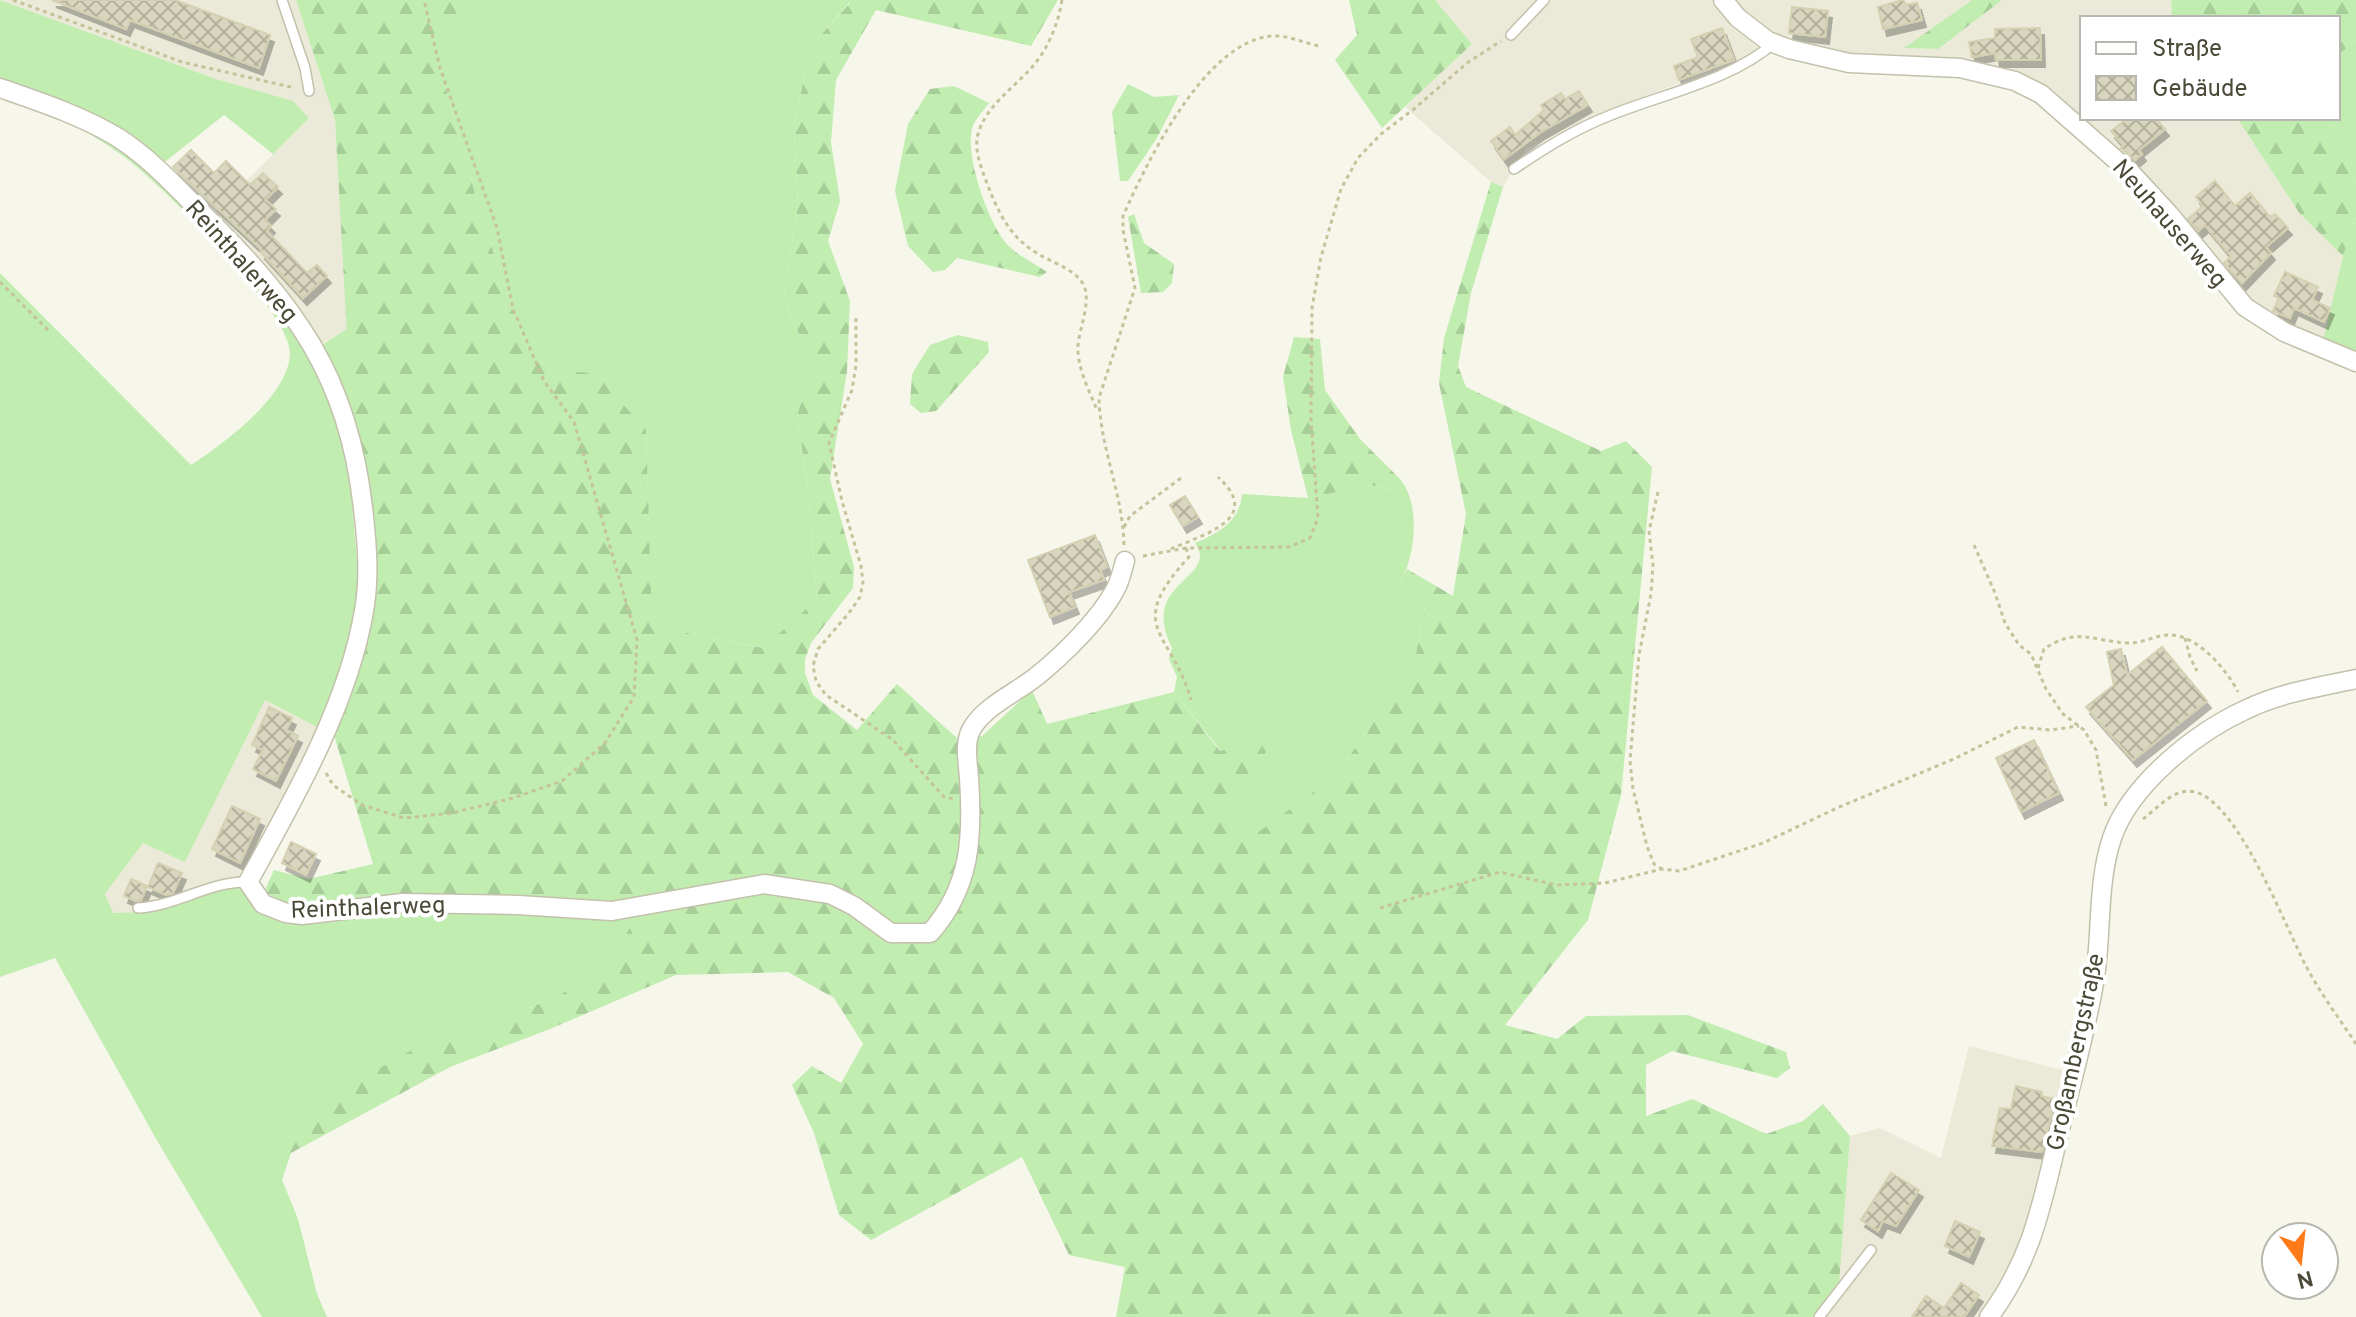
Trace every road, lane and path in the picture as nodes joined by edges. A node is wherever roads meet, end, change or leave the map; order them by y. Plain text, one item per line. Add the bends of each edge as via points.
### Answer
1 (13, 0) edge
2 (282, 0) edge
3 (424, 0) edge
4 (1062, 0) edge
5 (1544, 0) edge
6 (1723, 0) edge
7 (1511, 35) joint
8 (1774, 43) junction
9 (1319, 46) dead end
10 (0, 88) edge
11 (309, 91) joint
12 (1514, 169) dead end
13 (0, 282) edge
14 (856, 318) dead end
15 (51, 333) dead end
16 (2356, 362) edge
17 (1099, 416) junction
18 (1218, 477) dead end
19 (1181, 478) dead end
20 (1658, 492) dead end
21 (1124, 528) junction
22 (1974, 545) dead end
23 (1186, 548) junction
24 (1167, 551) junction
25 (1125, 561) junction
26 (2185, 638) junction
27 (2141, 642) junction
28 (2147, 650) dead end
29 (2197, 671) dead end
30 (2038, 672) junction
31 (2356, 679) edge
32 (1191, 700) dead end
33 (2247, 709) junction
34 (2079, 726) junction
35 (315, 752) junction
36 (970, 804) junction
37 (2118, 823) junction
38 (1662, 869) junction
39 (248, 882) junction
40 (138, 908) dead end
41 (1380, 908) dead end
42 (2356, 1044) edge
43 (1871, 1250) dead end
44 (1819, 1317) edge
45 (1989, 1317) edge

1 - 11 path via 182,62
2 - 11 lane
3 - 35 path via 440,68 497,228 513,309 544,381 574,422 637,640 634,697 605,743 562,781 452,813 404,818 362,805 333,785
4 - 17 path via 1048,44 985,118 976,145 1002,221 1015,237 1085,286 1078,361
5 - 7 lane
6 - 8 street, Neuhauserweg via 1738,18
7 - 23 path via 1467,63 1381,134 1358,158 1341,189 1312,308 1311,419 1318,518 1310,538 1289,547
8 - 12 lane via 1738,67 1561,137
8 - 16 street, Neuhauserweg via 1849,63 1992,74 2041,94 2132,174 2245,307 2284,332
9 - 17 path via 1273,36 1234,51 1193,90 1174,119 1123,216 1135,288 1101,384
10 - 35 street, Reinthalerweg via 84,119 141,154 285,302 325,366 353,444 367,569 357,643
13 - 15 path
14 - 36 path via 852,390 829,443 863,582 860,597 818,649 816,681 826,695 893,740 944,797
17 - 21 path
18 - 24 path via 1236,498 1232,516
19 - 21 path via 1130,516
20 - 38 path via 1649,531 1651,594 1639,655 1630,761 1647,846
21 - 25 path
22 - 30 path via 2005,623 2031,654
23 - 24 path
23 - 32 path via 1189,557 1171,575 1155,617
24 - 25 path
25 - 36 street, Reinthalerweg via 1117,587 1093,620 1037,676 974,726 967,752
26 - 27 path via 2169,635
26 - 29 path
26 - 33 path via 2216,659
27 - 28 path
27 - 30 path via 2069,636 2044,649
30 - 34 path via 2063,714
31 - 33 street, Großambergstraße
33 - 37 street, Großambergstraße via 2205,734 2151,778
34 - 37 path via 2096,750 2104,798 2110,817
34 - 38 path via 2018,727 1763,843 1679,871
35 - 39 street, Reinthalerweg
36 - 39 street, Reinthalerweg via 971,840 962,877 930,933 891,933 830,894 764,884 612,911 402,903 302,915 263,904
37 - 42 path via 2138,822 2170,796 2193,791 2207,797 2238,829 2308,969
37 - 45 street, Großambergstraße via 2103,880 2090,1008 2038,1220 2021,1267
38 - 41 path via 1605,883 1556,885 1500,872
39 - 40 lane via 227,881 162,906
43 - 44 lane

